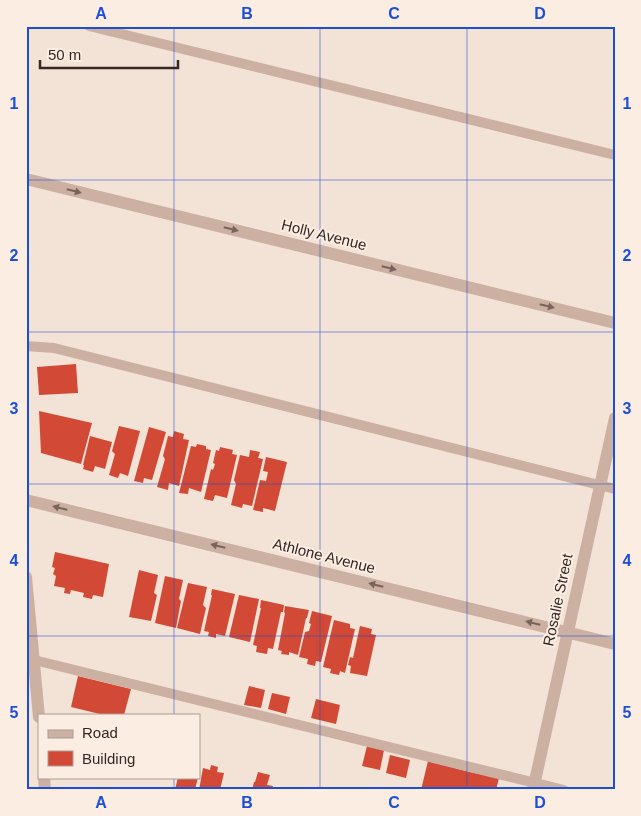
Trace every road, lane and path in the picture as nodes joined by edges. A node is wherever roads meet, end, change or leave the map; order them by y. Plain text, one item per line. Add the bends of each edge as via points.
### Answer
1 (89, 26) edge
2 (615, 156) edge
3 (26, 179) edge
4 (615, 323) edge
5 (26, 346) edge
6 (615, 418) edge
7 (600, 485) junction
8 (615, 489) edge
9 (26, 500) edge
10 (26, 577) edge
11 (568, 632) junction
12 (615, 644) edge
13 (30, 661) edge
14 (39, 714) edge
15 (533, 786) edge
16 (564, 790) edge

1 - 2 lane
3 -> 4 street, Holly Avenue
5 - 7 lane via 54,348
6 - 7 street, Rosalie Street
7 - 8 lane
7 - 11 street, Rosalie Street
11 -> 9 street, Athlone Avenue
10 - 13 street
11 - 12 street, Athlone Avenue
11 - 15 street, Rosalie Street
13 - 14 street
13 - 15 lane
15 - 16 lane

